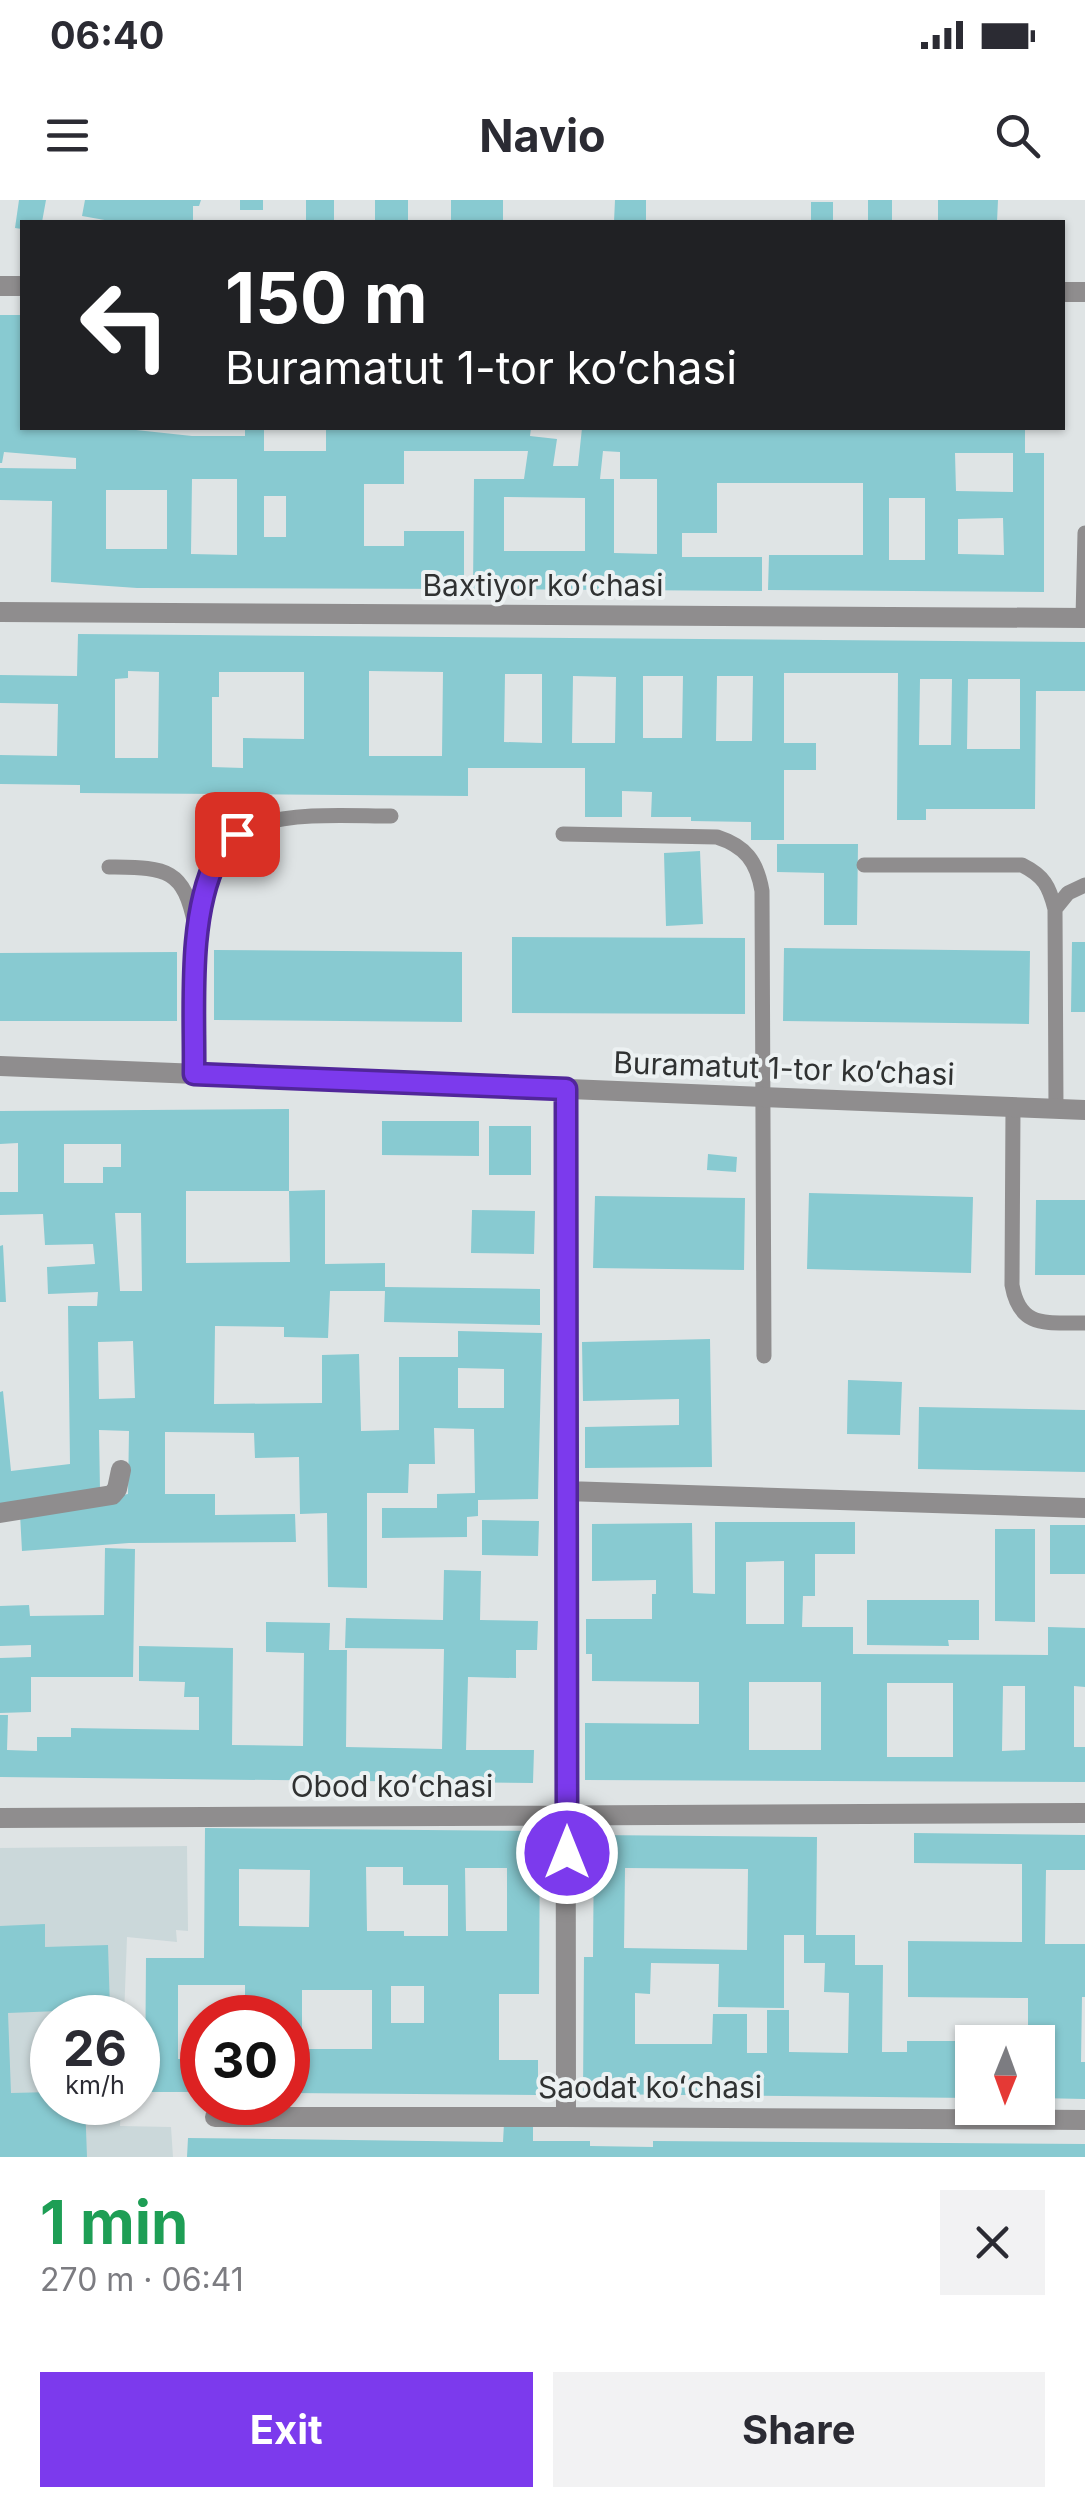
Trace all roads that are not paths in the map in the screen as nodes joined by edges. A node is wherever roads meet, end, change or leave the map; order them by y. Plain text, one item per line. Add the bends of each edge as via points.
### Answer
1 (1085, 533) edge
2 (0, 612) edge
3 (1084, 618) edge
4 (391, 816) dead end
5 (563, 834) dead end
6 (864, 865) dead end
7 (109, 868) dead end
8 (1085, 885) edge
9 (1054, 909) junction
10 (196, 935) junction
11 (0, 1066) edge
12 (194, 1074) junction
13 (566, 1089) junction
14 (761, 1097) junction
15 (1013, 1107) junction
16 (1056, 1109) junction
17 (1085, 1110) edge
18 (1085, 1323) edge
19 (764, 1356) dead end
20 (121, 1470) dead end
21 (566, 1491) junction
22 (1085, 1508) edge
23 (0, 1513) edge
24 (1085, 1814) edge
25 (567, 1815) junction
26 (0, 1818) edge
27 (310, 2117) edge
28 (566, 2117) junction
29 (1085, 2120) edge

1 - 3 lane
2 - 3 street, Baxtiyor koʻchasi
4 - 10 lane via 302,818 237,834 218,855 205,886
5 - 14 lane via 717,837 745,851 762,890
6 - 9 lane via 1022,866 1038,873
7 - 10 lane via 160,870 180,883 190,898
8 - 9 lane
9 - 16 lane
10 - 12 lane
11 - 12 street, Buramatut 1-tor koʼchasi
12 - 13 street, Buramatut 1-tor koʼchasi
13 - 14 street, Buramatut 1-tor koʼchasi
13 - 21 street
14 - 15 street, Buramatut 1-tor koʼchasi
14 - 19 lane
15 - 16 street, Buramatut 1-tor koʼchasi
15 - 18 lane via 1017,1305 1039,1322
16 - 17 street, Buramatut 1-tor koʼchasi
20 - 23 street via 112,1495
21 - 22 street
21 - 25 street
24 - 25 street, Obod koʻchasi
25 - 26 street, Obod koʻchasi
25 - 28 street
27 - 28 street, Saodat koʻchasi
28 - 29 street, Saodat koʻchasi

